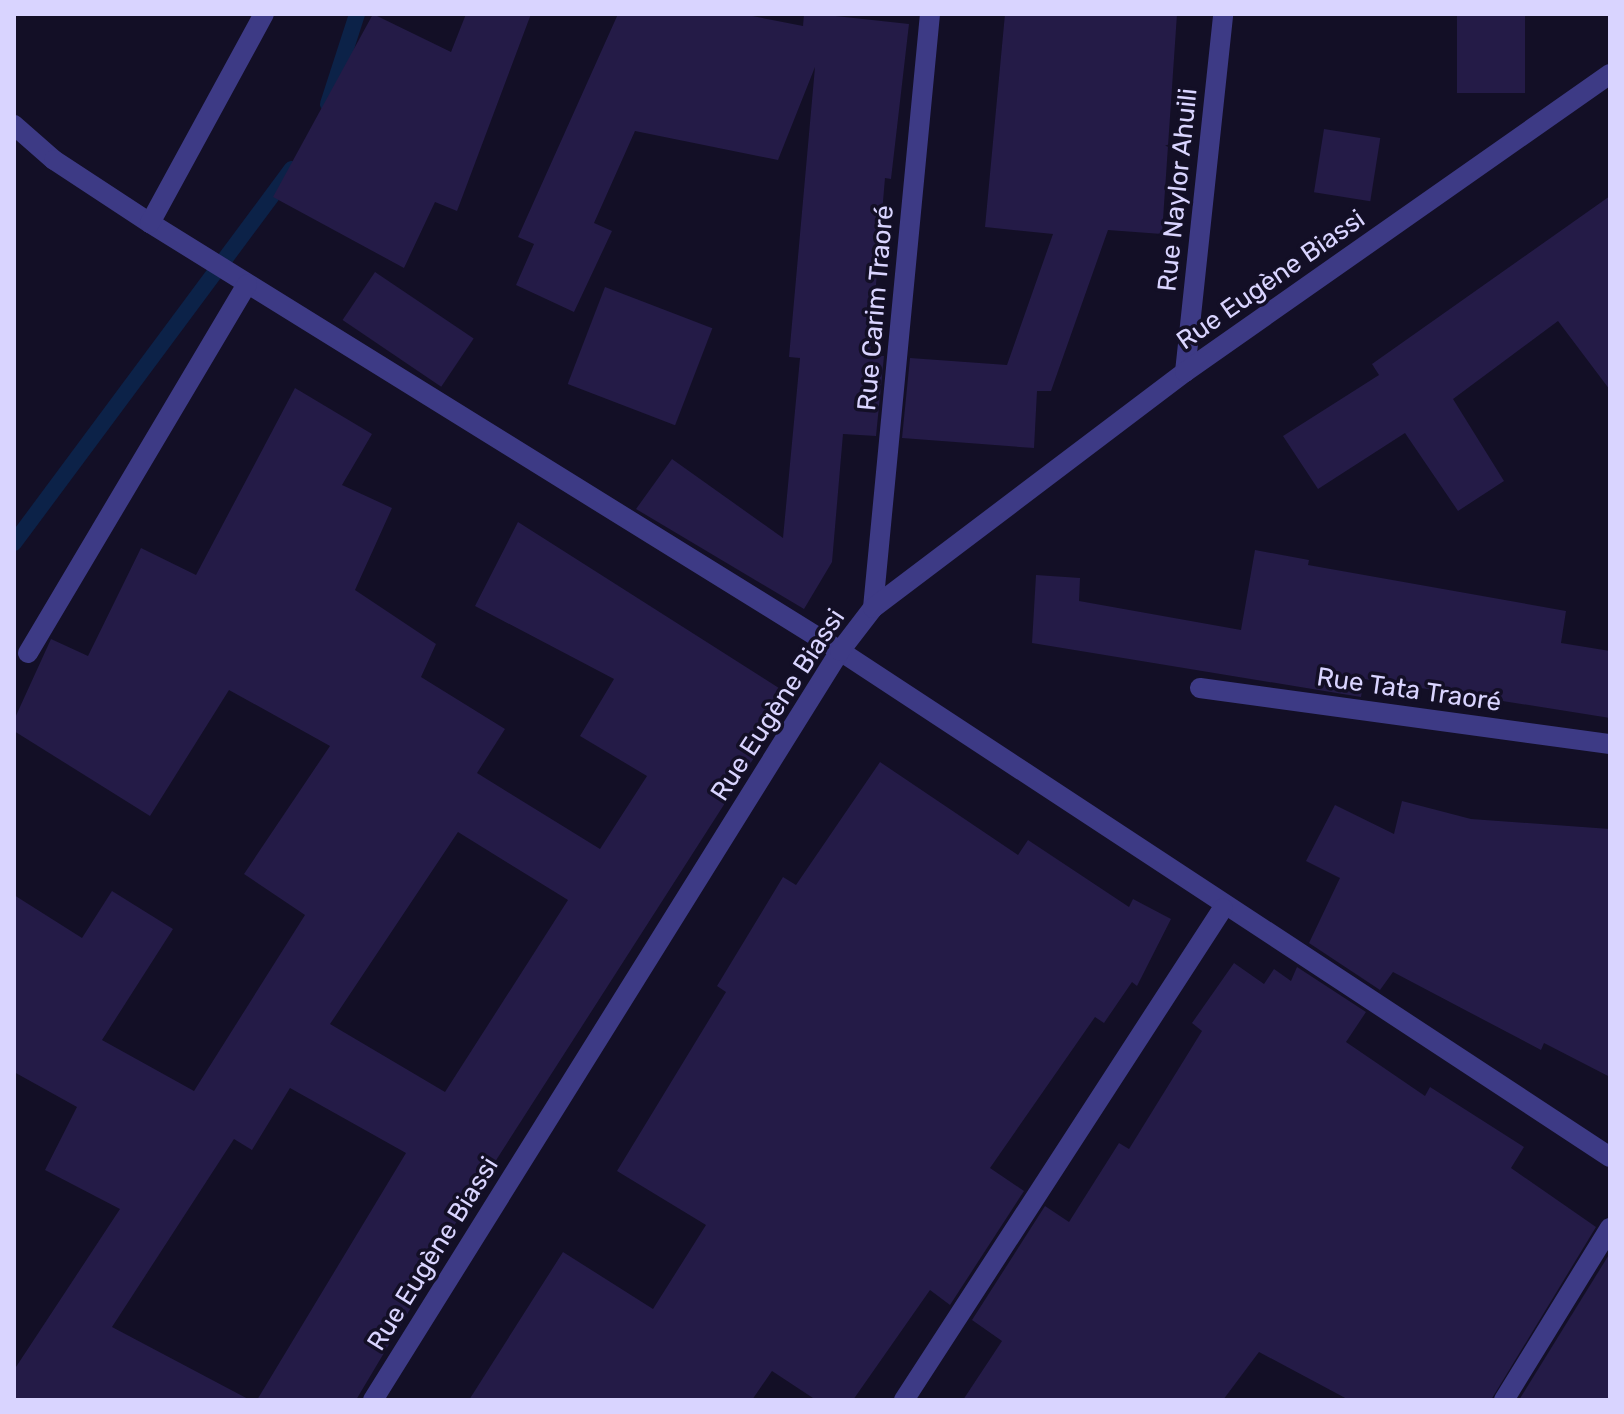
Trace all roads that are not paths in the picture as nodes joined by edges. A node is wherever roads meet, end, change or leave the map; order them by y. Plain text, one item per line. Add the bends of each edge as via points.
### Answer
1 (264, 14) edge
2 (930, 14) edge
3 (1223, 14) edge
4 (1610, 74) edge
5 (14, 125) edge
6 (150, 223) junction
7 (247, 284) junction
8 (1185, 372) junction
9 (873, 608) junction
10 (840, 651) junction
11 (28, 653) dead end
12 (1200, 688) dead end
13 (1610, 744) edge
14 (1223, 908) junction
15 (1610, 1157) edge
16 (1610, 1228) edge
17 (373, 1400) edge
18 (904, 1400) edge
19 (1504, 1400) edge

1 - 6 street
2 - 9 street, Rue Carim Traoré
3 - 8 street, Rue Naylor Ahuili
4 - 8 street, Rue Eugène Biassi
5 - 6 street via 54,160
6 - 7 street
7 - 10 street
7 - 11 street
8 - 9 street, Rue Eugène Biassi
9 - 10 street, Rue Eugène Biassi
10 - 14 street
10 - 17 street, Rue Eugène Biassi
12 - 13 street, Rue Tata Traoré
14 - 15 street
14 - 18 street
16 - 19 street

